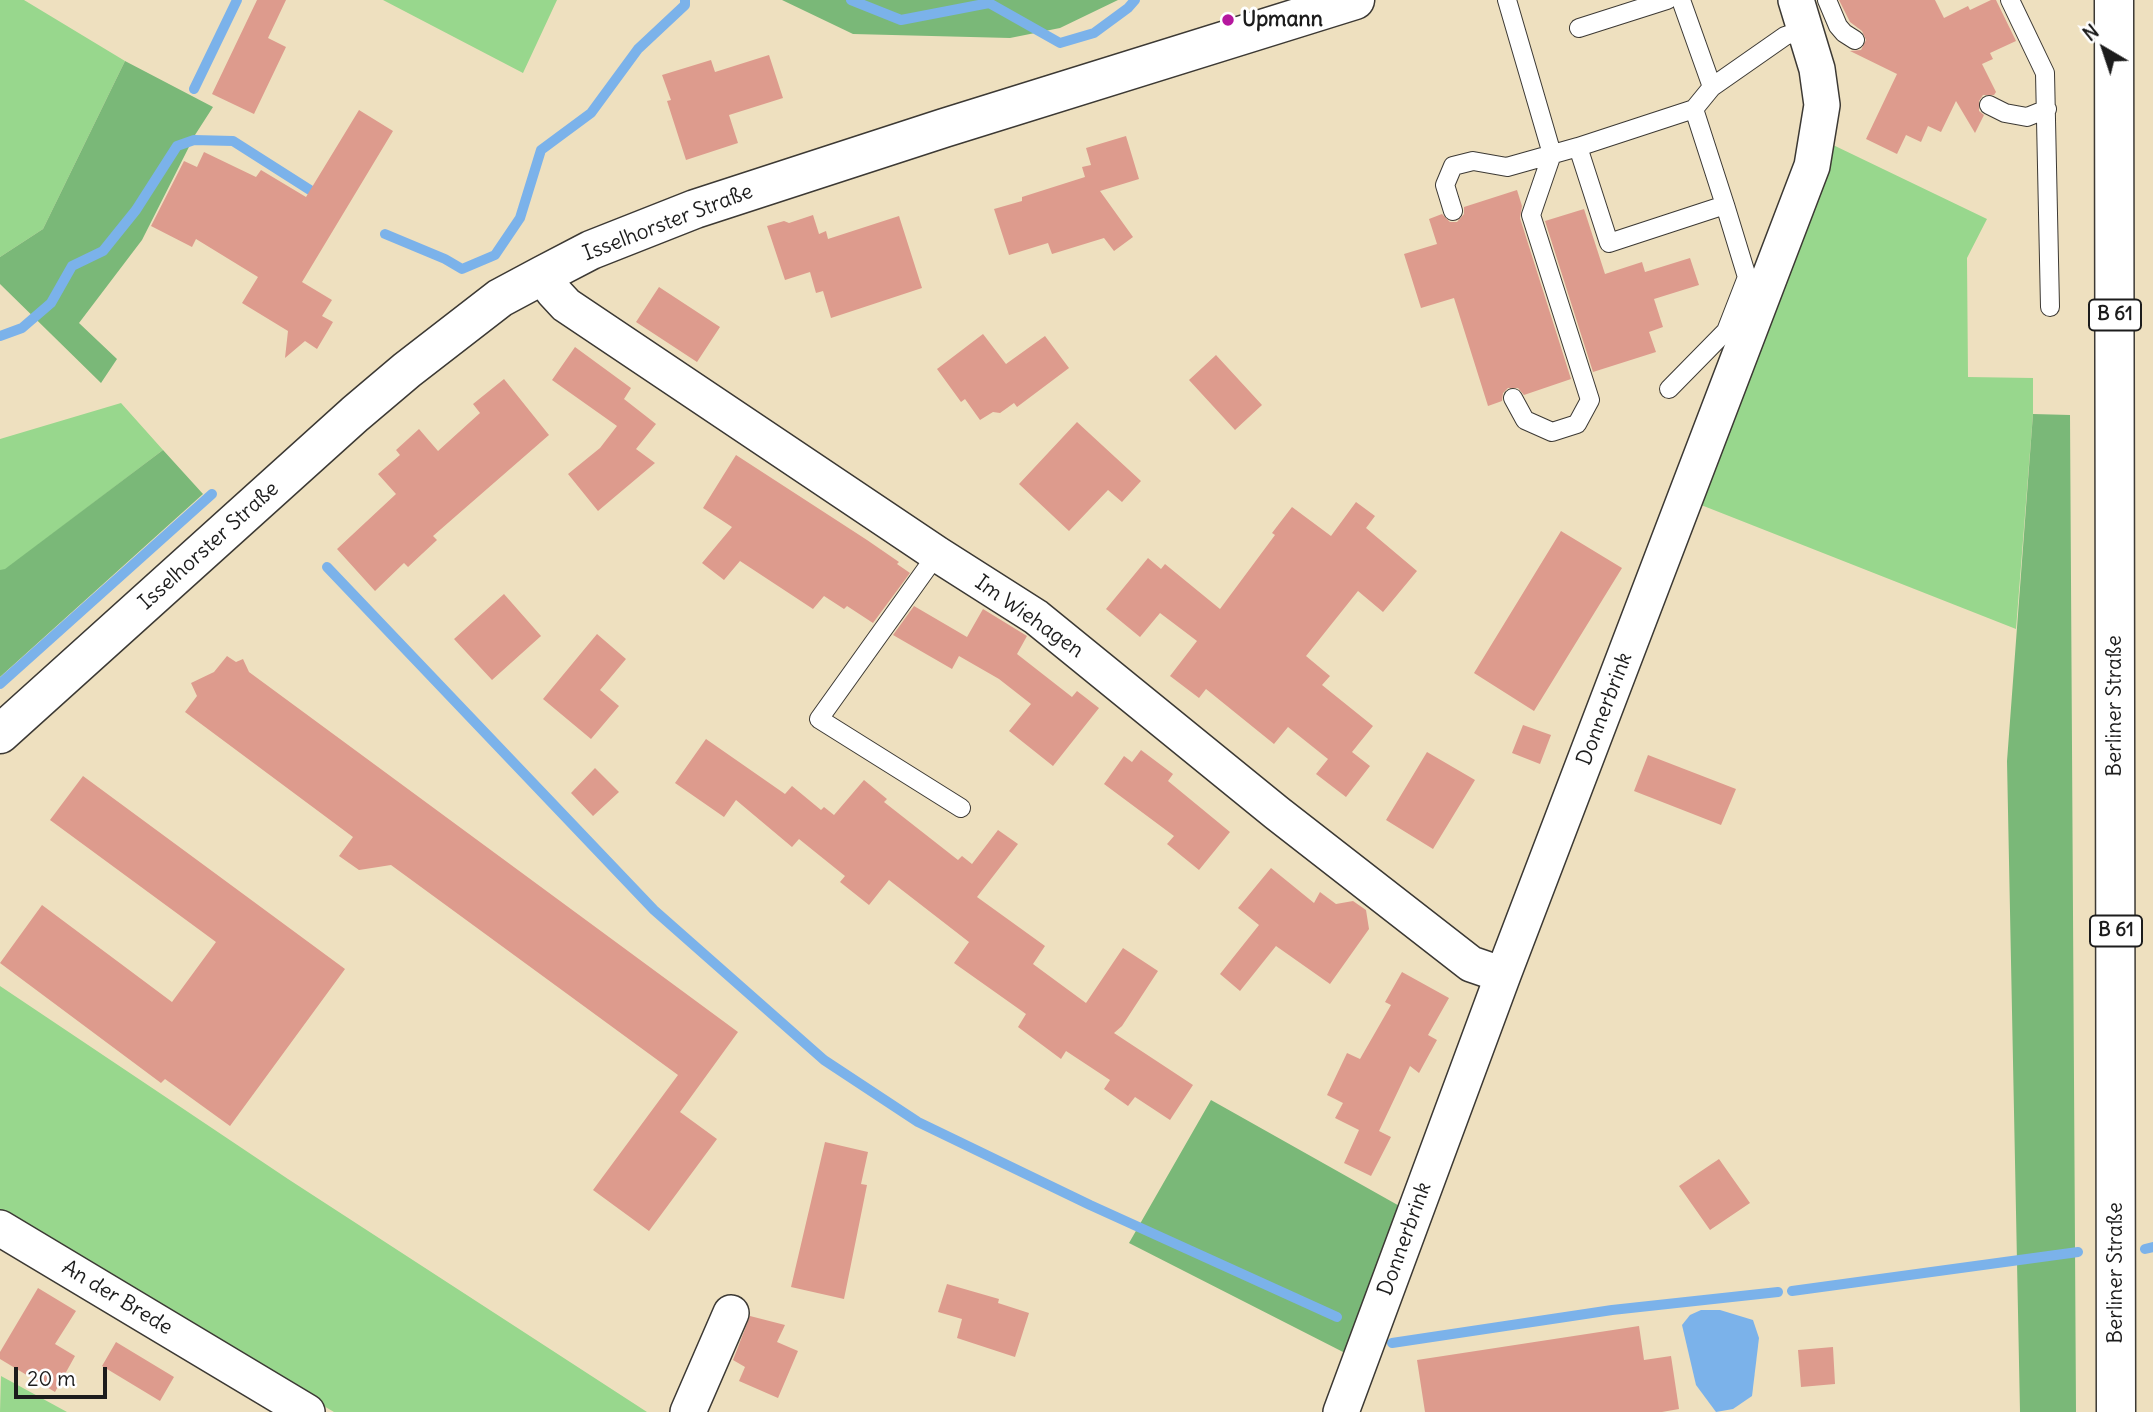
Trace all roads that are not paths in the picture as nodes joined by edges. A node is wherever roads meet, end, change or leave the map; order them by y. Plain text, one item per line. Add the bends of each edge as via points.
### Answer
1 (1355, 0) edge
2 (1507, 0) edge
3 (1667, 0) edge
4 (1681, 0) edge
5 (1828, 0) edge
6 (2010, 0) edge
7 (2114, 0) edge
8 (1801, 14) edge
9 (1579, 28) dead end
10 (1856, 40) dead end
11 (1712, 88) junction
12 (1989, 106) dead end
13 (1694, 109) junction
14 (2047, 109) junction
15 (1578, 147) junction
16 (1552, 154) junction
17 (1725, 205) junction
18 (1453, 211) dead end
19 (543, 275) junction
20 (2050, 307) dead end
21 (1669, 389) dead end
22 (1513, 398) dead end
23 (937, 554) junction
24 (0, 734) edge
25 (961, 808) dead end
26 (1503, 975) junction
27 (0, 1228) edge
28 (731, 1313) dead end
29 (307, 1412) edge
30 (688, 1412) edge
31 (1341, 1412) edge
32 (2116, 1412) edge

1 - 19 street, Isselhorster Straße via 695,209 603,245
2 - 16 lane
3 - 9 lane
4 - 11 lane
5 - 10 lane via 1838,26
6 - 14 lane via 2045,73
7 - 32 street, Berliner Straße / B 61
8 - 11 lane via 1785,36
8 - 26 street, Donnerbrink via 1822,105 1812,166
11 - 13 lane
12 - 14 lane via 2027,117
13 - 15 lane
13 - 17 lane
14 - 20 lane
15 - 16 lane
15 - 17 lane via 1609,243
16 - 18 lane via 1507,167 1473,160 1453,166 1444,185
16 - 22 lane via 1531,215 1590,400 1577,424 1552,432 1525,421
17 - 21 lane via 1747,277 1726,331
19 - 23 street, Im Wiehagen via 566,305
19 - 24 street, Isselhorster Straße via 500,298 407,370
23 - 25 lane via 819,719
23 - 26 street, Im Wiehagen via 1036,617 1471,964
26 - 31 street, Donnerbrink
27 - 29 street, An der Brede
28 - 30 street

